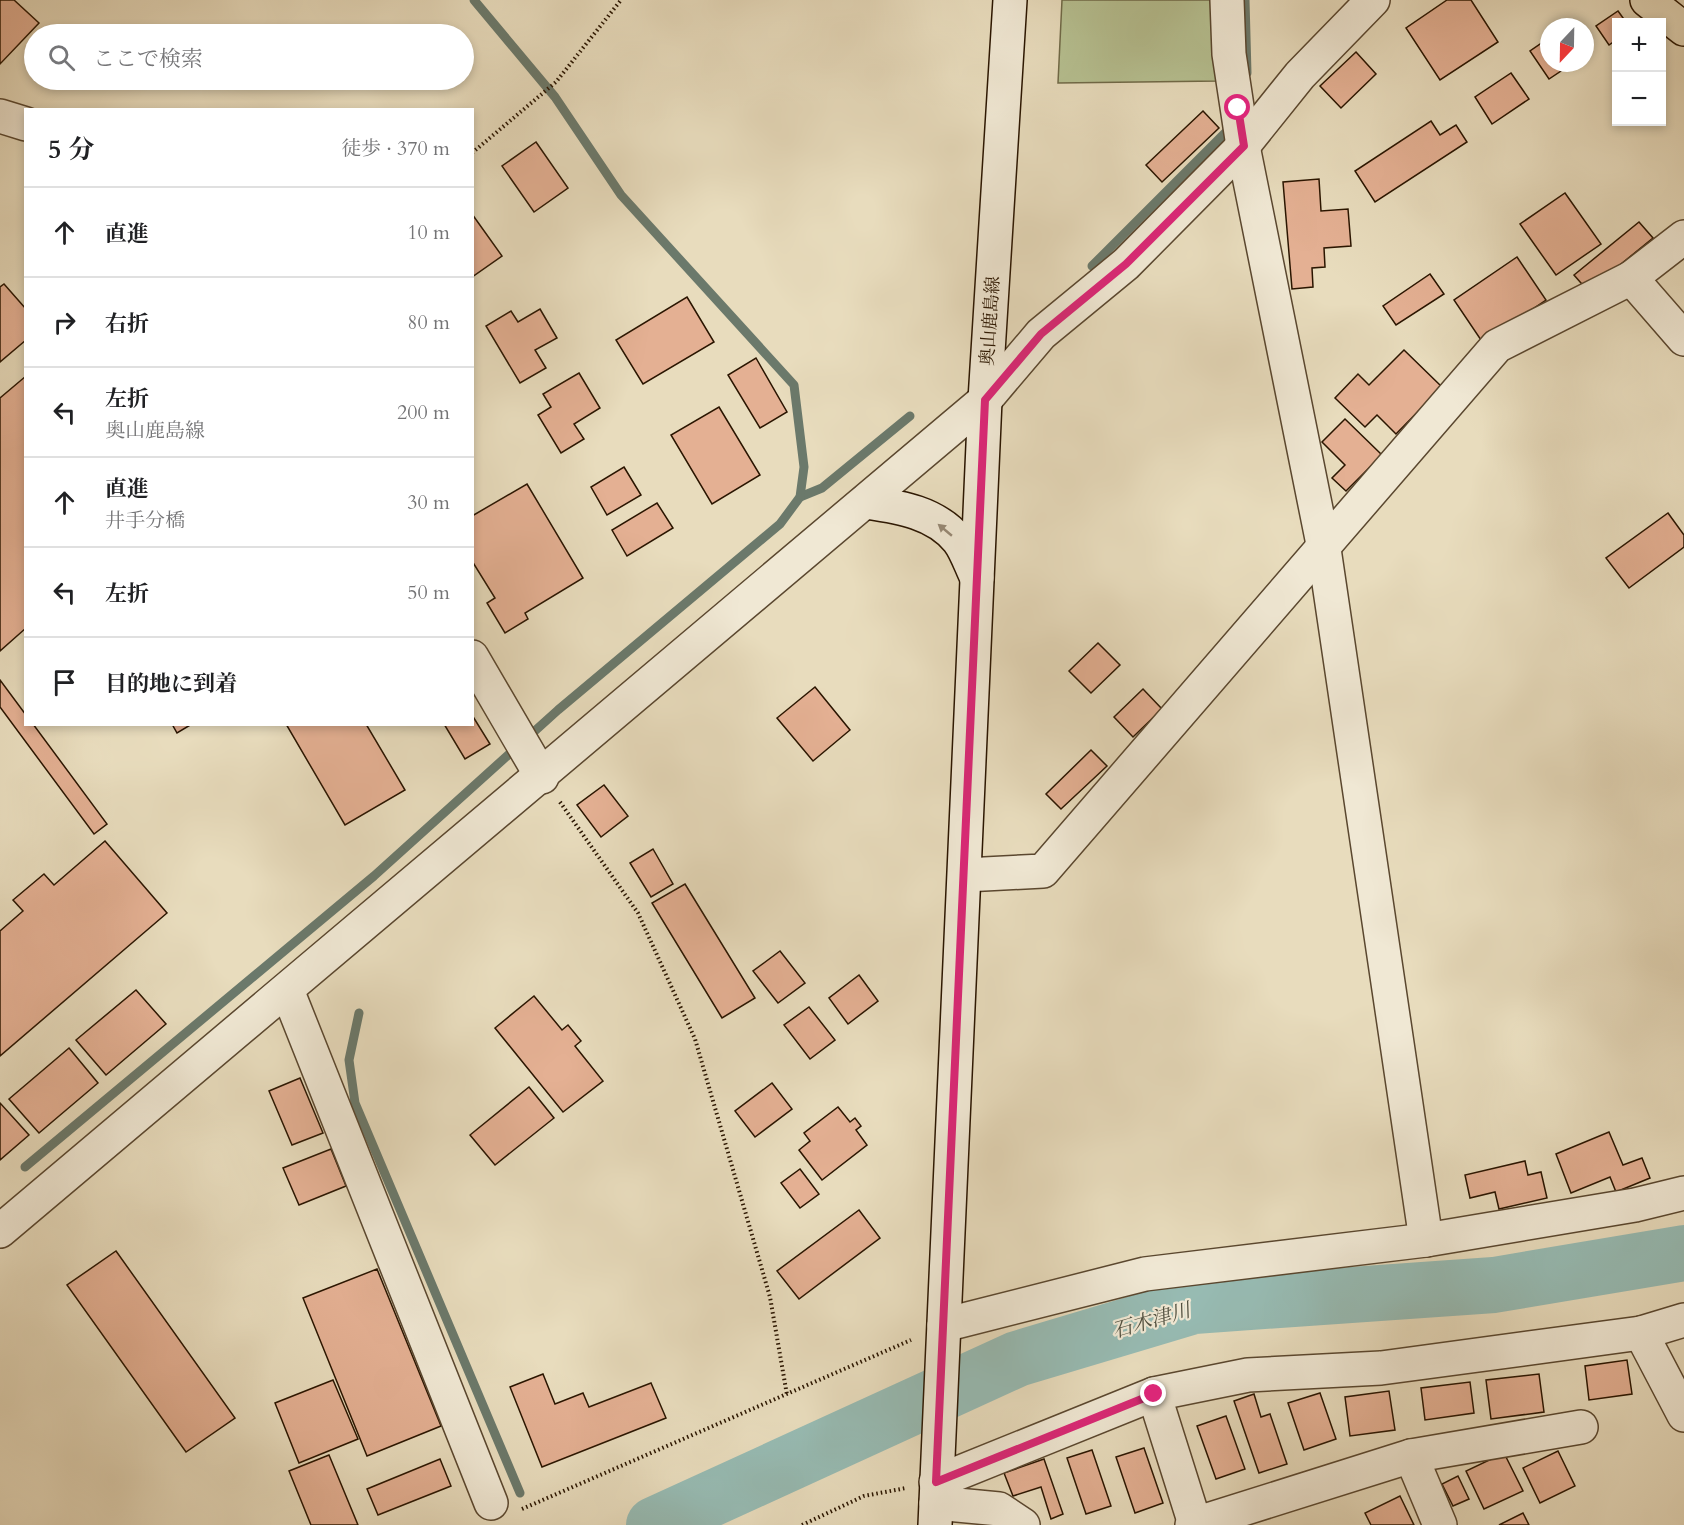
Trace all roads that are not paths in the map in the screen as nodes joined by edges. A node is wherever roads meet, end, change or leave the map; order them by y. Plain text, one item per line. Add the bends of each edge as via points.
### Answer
1 (1010, 0) edge
2 (1227, 0) edge
3 (1373, 0) edge
4 (1647, 0) edge
5 (1684, 29) edge
6 (0, 116) edge
7 (24, 123) edge
8 (1241, 128) junction
9 (1684, 237) edge
10 (1631, 278) junction
11 (1684, 339) edge
12 (985, 400) junction
13 (866, 502) junction
14 (1324, 549) junction
15 (977, 578) junction
16 (474, 660) edge
17 (529, 755) junction
18 (965, 875) junction
19 (287, 990) junction
20 (1684, 1193) edge
21 (0, 1231) edge
22 (1426, 1240) junction
23 (1684, 1320) edge
24 (944, 1325) junction
25 (1641, 1333) junction
26 (1154, 1394) junction
27 (1684, 1415) edge
28 (1581, 1427) dead end
29 (1411, 1456) junction
30 (936, 1503) edge
31 (502, 1508) road end
32 (1023, 1525) edge
33 (1194, 1525) edge
34 (1440, 1525) edge

1 - 12 street, 奥山鹿島線
2 - 8 street via 1228,54
3 - 8 street via 1300,75
4 - 5 highway
6 - 7 street
8 - 12 street via 1126,264 1041,334
8 - 14 street
9 - 10 street
10 - 11 street
10 - 14 street via 1497,346
12 - 13 street
12 - 15 street, 奥山鹿島線
15 -> 13 street via 958,540 935,521 908,509
13 - 17 street
14 - 18 street via 1043,871
14 - 22 street
15 - 18 street, 奥山鹿島線
16 - 17 street
17 - 19 street
18 - 24 street, 奥山鹿島線
19 - 21 street
19 - 31 street
20 - 22 street via 1635,1205
22 - 24 street via 1144,1274
23 - 25 street
24 - 30 street, 奥山鹿島線
25 - 26 street via 1381,1368 1248,1375
25 - 27 street
26 - 30 street
26 - 33 street
28 - 29 street
29 - 33 street
29 - 34 street
30 - 32 street via 999,1509

